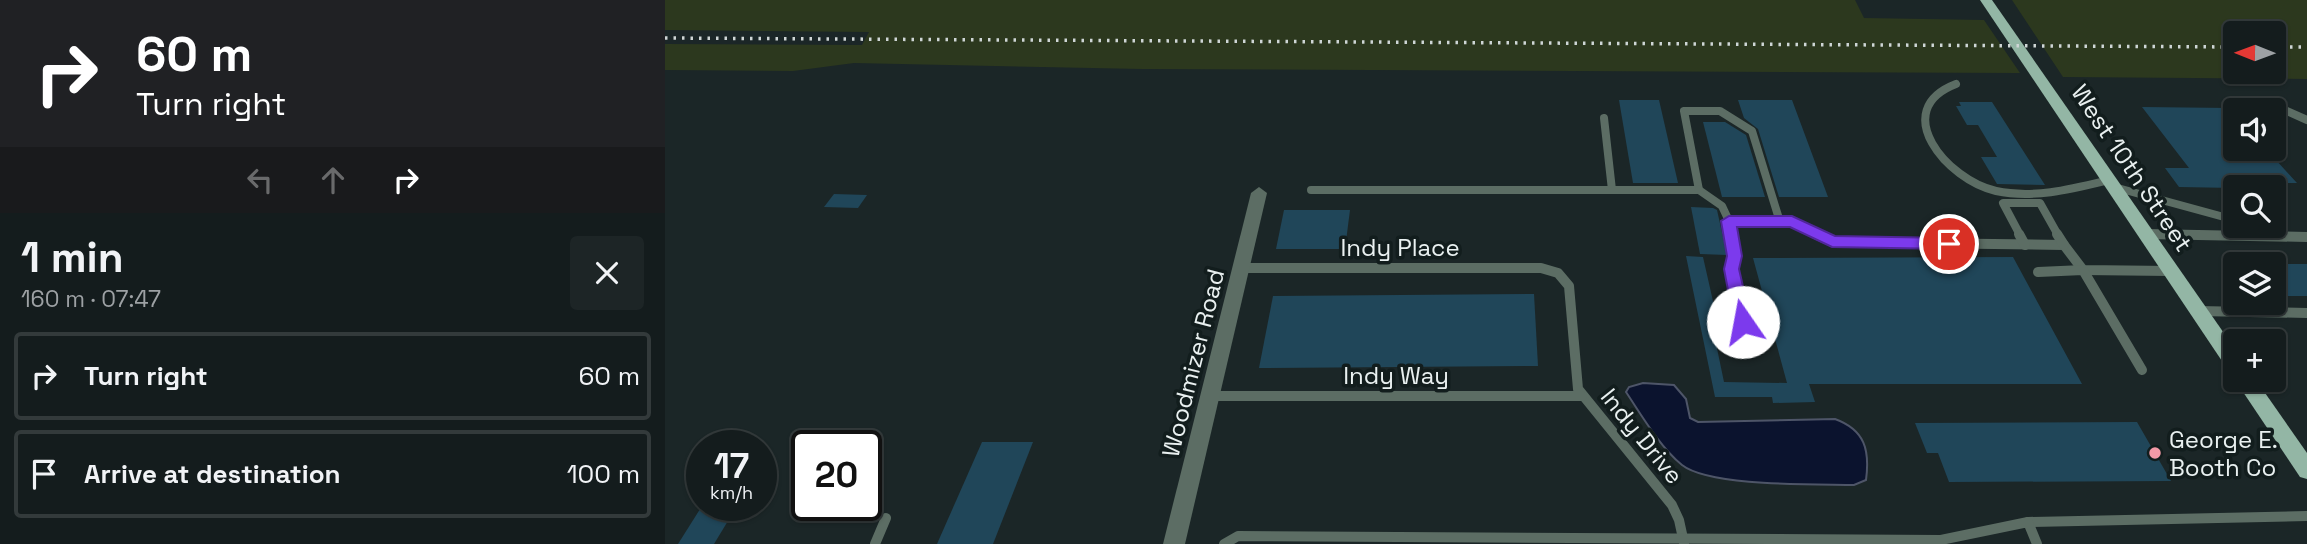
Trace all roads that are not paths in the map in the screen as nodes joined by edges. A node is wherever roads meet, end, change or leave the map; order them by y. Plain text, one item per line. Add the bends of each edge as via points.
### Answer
1 (1986, 0) edge
2 (1956, 84) dead end
3 (2286, 111) edge
4 (1604, 118) dead end
5 (2307, 120) edge
6 (2111, 183) junction
7 (1311, 190) dead end
8 (1612, 190) junction
9 (1699, 190) junction
10 (1259, 193) dead end
11 (2223, 216) edge
12 (1729, 221) junction
13 (1780, 222) junction
14 (2146, 234) junction
15 (2223, 235) edge
16 (2286, 236) edge
17 (2307, 237) edge
18 (2025, 245) junction
19 (2064, 245) junction
20 (1242, 268) junction
21 (2083, 270) junction
22 (2170, 271) junction
23 (2038, 272) dead end
24 (1558, 273) joint
25 (2197, 311) junction
26 (2307, 313) edge
27 (2223, 348) edge
28 (1749, 349) dead end
29 (2142, 370) dead end
30 (2253, 392) edge
31 (1210, 396) junction
32 (1582, 396) junction
33 (2307, 470) edge
34 (2307, 516) edge
35 (886, 518) dead end
36 (2028, 522) junction
37 (1683, 541) edge
38 (875, 544) edge
39 (1174, 544) edge
40 (1224, 544) edge
41 (2037, 544) edge

1 - 6 main road, West 10th Street
2 - 6 lane via 1930,98 1926,111 1938,155 1964,178 2003,192 2028,194
3 - 5 lane
4 - 8 lane
6 - 11 lane
6 - 14 main road, West 10th Street
7 - 8 lane
8 - 9 lane
9 - 12 lane via 1722,206
9 - 13 lane via 1683,111 1720,111 1752,131
10 - 20 street, Woodmizer Road
12 - 13 lane
12 - 28 lane via 1735,256 1731,269
13 - 18 lane via 1792,222 1832,242
14 - 15 lane
14 - 22 main road, West 10th Street
16 - 17 lane
18 - 19 lane
18 - 19 lane via 2003,203 2040,203
19 - 21 lane
20 - 24 lane, Indy Place via 1541,268
20 - 31 street, Woodmizer Road
21 - 22 lane
21 - 23 lane
21 - 29 lane
22 - 25 main road, West 10th Street
24 - 32 lane, Indy Drive via 1569,286 1576,385
25 - 26 lane
25 - 27 main road, West 10th Street
30 - 33 main road
31 - 32 lane, Indy Way
31 - 39 street, Woodmizer Road
32 - 37 lane, Indy Drive via 1672,505
34 - 36 lane
35 - 38 lane
36 - 37 lane via 1941,540
36 - 41 lane
37 - 40 lane via 1238,536

